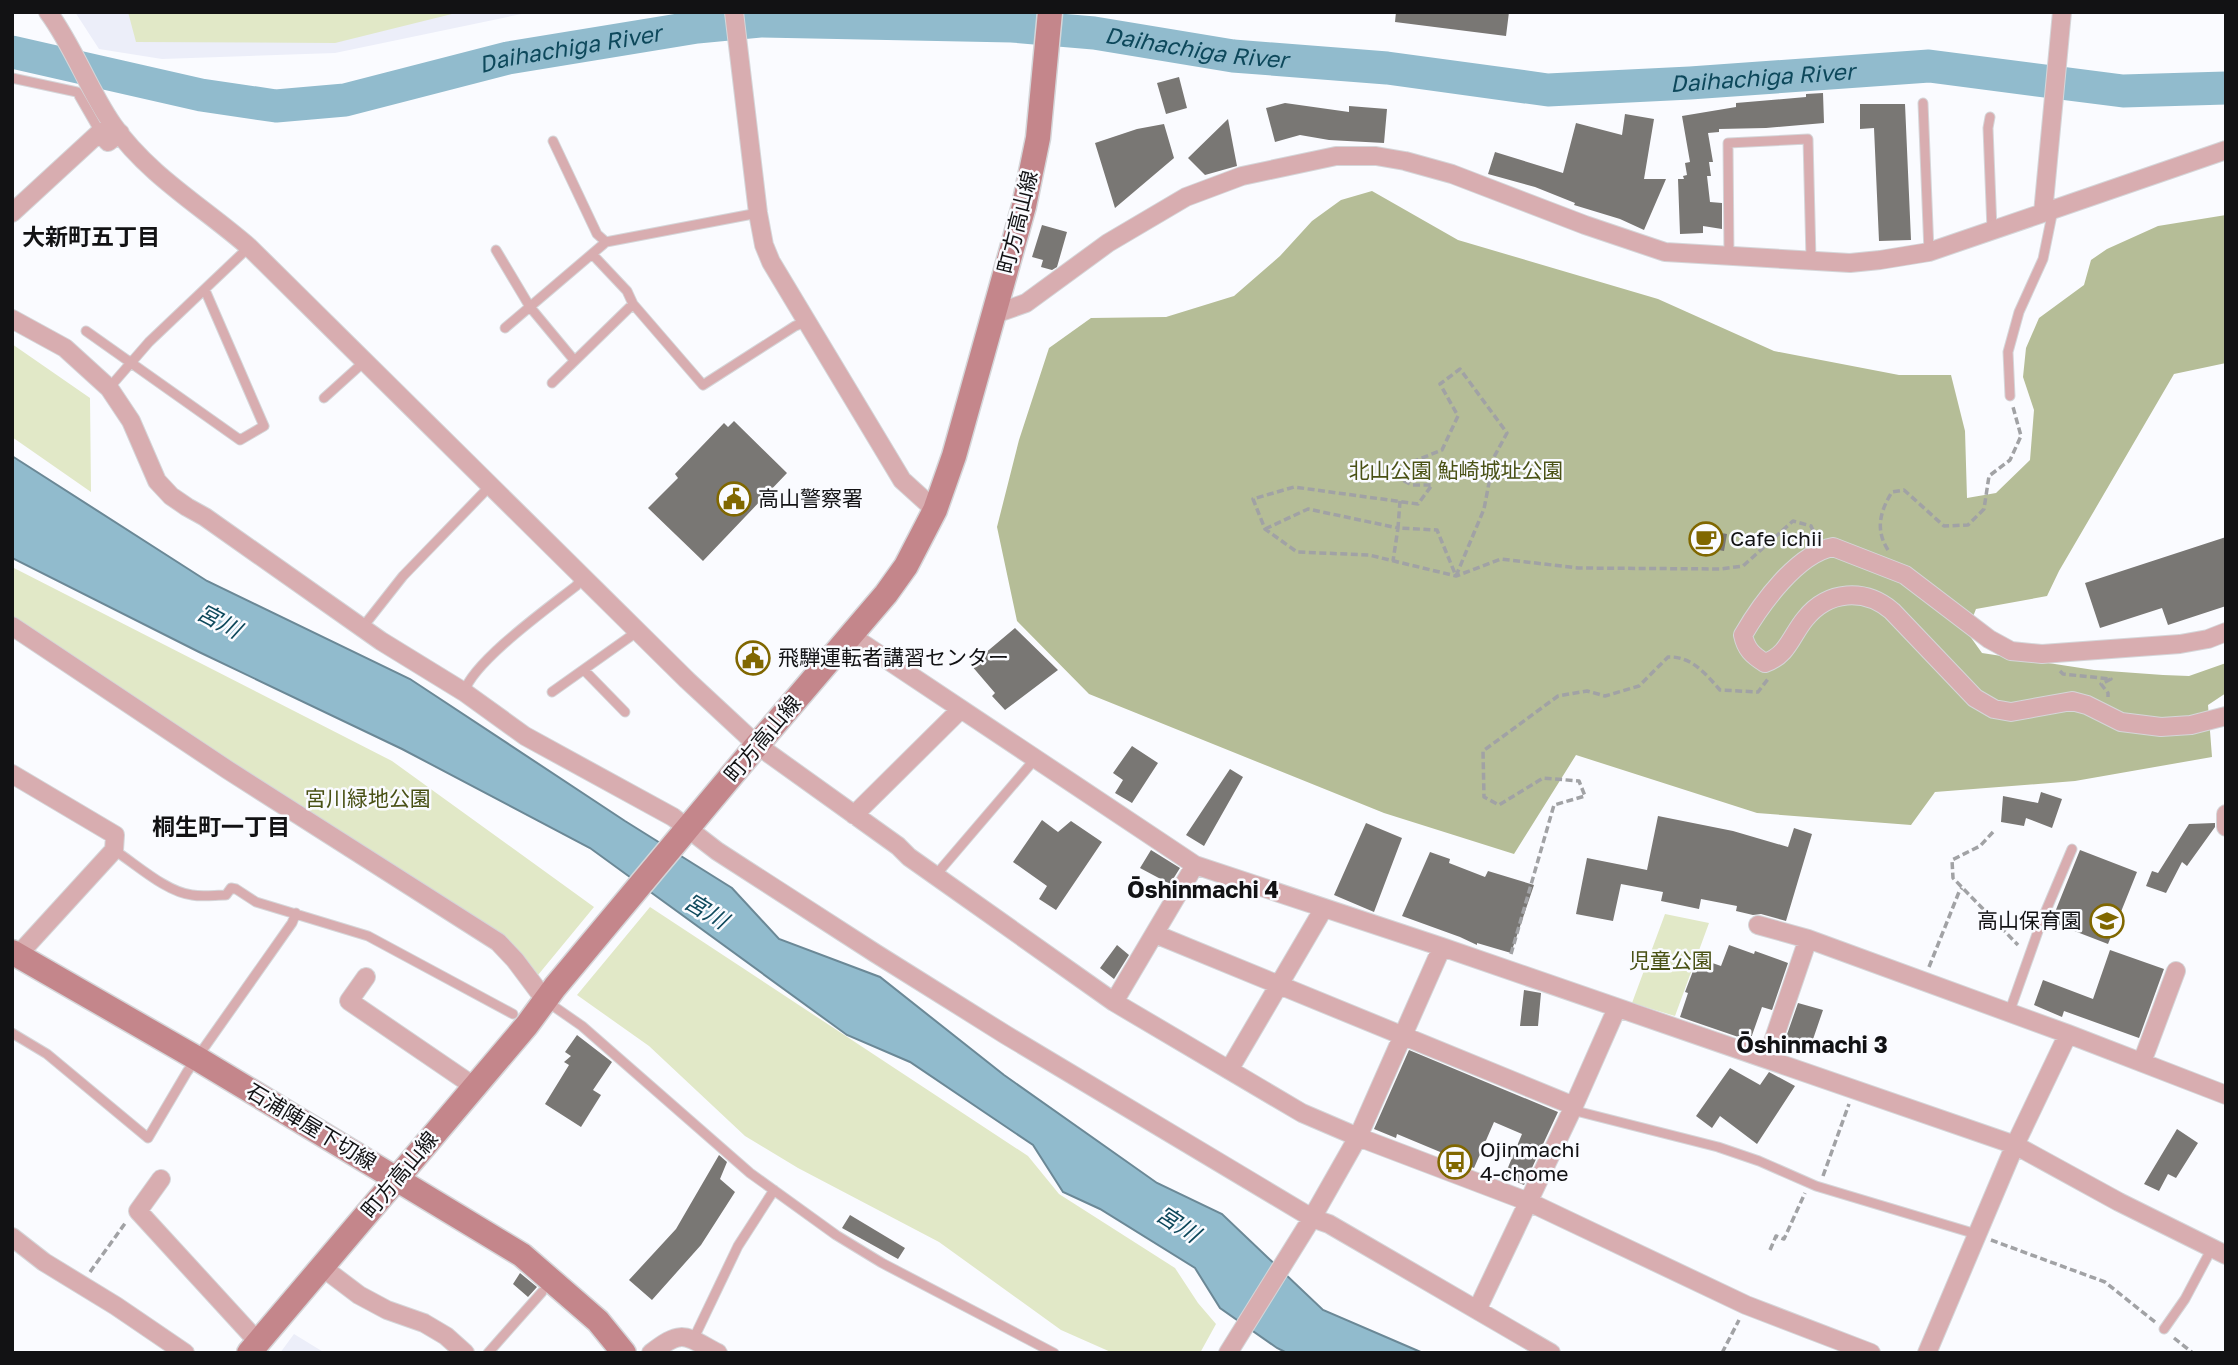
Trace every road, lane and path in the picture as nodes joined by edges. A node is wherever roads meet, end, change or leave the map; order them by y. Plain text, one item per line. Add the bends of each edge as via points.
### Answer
1 (734, 12) edge
2 (1050, 12) edge
3 (2062, 12) edge
4 (52, 18) edge
5 (12, 78) edge
6 (1923, 103) dead end
7 (1990, 117) dead end
8 (111, 129) junction
9 (553, 141) dead end
10 (2226, 150) edge
11 (2048, 212) junction
12 (12, 213) edge
13 (758, 213) junction
14 (1992, 230) junction
15 (606, 242) junction
16 (249, 247) junction
17 (496, 250) dead end
18 (1929, 252) junction
19 (593, 256) junction
20 (1729, 256) junction
21 (1811, 259) junction
22 (205, 290) junction
23 (633, 304) junction
24 (530, 307) junction
25 (995, 314) junction
26 (12, 319) edge
27 (806, 323) junction
28 (505, 328) dead end
29 (86, 331) dead end
30 (365, 360) junction
31 (574, 360) junction
32 (130, 362) junction
33 (552, 383) dead end
34 (109, 388) junction
35 (2010, 396) joint
36 (324, 398) dead end
37 (491, 485) junction
38 (1400, 501) junction
39 (935, 510) junction
40 (1398, 528) junction
41 (1265, 529) junction
42 (1821, 550) junction
43 (1393, 561) junction
44 (1905, 575) junction
45 (1456, 576) junction
46 (583, 577) junction
47 (12, 626) edge
48 (362, 628) junction
49 (638, 631) junction
50 (2226, 632) edge
51 (850, 635) junction
52 (2042, 653) junction
53 (1777, 659) junction
54 (584, 670) junction
55 (464, 692) junction
56 (552, 692) dead end
57 (960, 710) junction
58 (625, 712) dead end
59 (2104, 712) junction
60 (2226, 716) edge
61 (757, 745) junction
62 (1035, 759) junction
63 (12, 774) edge
64 (2226, 814) edge
65 (854, 815) junction
66 (2226, 827) edge
67 (686, 831) junction
68 (1993, 832) dead end
69 (2072, 849) dead end
70 (114, 850) junction
71 (1195, 865) junction
72 (936, 876) junction
73 (1962, 888) junction
74 (1324, 908) junction
75 (296, 913) junction
76 (1758, 925) dead end
77 (1155, 934) junction
78 (1808, 939) junction
79 (1442, 947) junction
80 (15, 953) edge
81 (2030, 957) junction
82 (1507, 970) junction
83 (2176, 971) dead end
84 (366, 976) dead end
85 (1923, 982) junction
86 (1279, 985) junction
87 (550, 994) junction
88 (1114, 1002) junction
89 (1617, 1008) junction
90 (2009, 1013) junction
91 (513, 1014) dead end
92 (12, 1033) edge
93 (2068, 1034) junction
94 (1403, 1035) junction
95 (198, 1059) junction
96 (1767, 1059) junction
97 (2142, 1062) junction
98 (1229, 1070) junction
99 (475, 1087) junction
100 (1854, 1089) junction
101 (2226, 1095) edge
102 (1573, 1108) junction
103 (1358, 1137) junction
104 (2015, 1145) junction
105 (397, 1179) junction
106 (161, 1180) dead end
107 (1813, 1185) junction
108 (774, 1190) junction
109 (1529, 1202) junction
110 (138, 1211) junction
111 (1309, 1223) junction
112 (1976, 1234) junction
113 (12, 1237) edge
114 (1770, 1250) dead end
115 (2219, 1252) edge
116 (322, 1267) junction
117 (80, 1285) junction
118 (542, 1292) dead end
119 (1746, 1305) junction
120 (1477, 1310) junction
121 (2164, 1329) junction
122 (693, 1340) junction
123 (254, 1348) edge
124 (185, 1353) edge
125 (466, 1353) edge
126 (488, 1353) edge
127 (624, 1353) edge
128 (652, 1353) edge
129 (718, 1353) edge
130 (1054, 1353) edge
131 (1228, 1353) edge
132 (1551, 1353) edge
133 (1722, 1353) edge
134 (1871, 1353) edge
135 (1927, 1353) edge
136 (2193, 1353) edge

1 - 13 street
2 - 25 main road, 町方高山線 via 1038,138
3 - 11 street
4 - 8 street
5 - 8 lane via 77,92
6 - 18 lane
7 - 14 lane
8 - 12 street
8 - 16 street via 146,164
9 - 15 lane via 597,234
10 - 11 street
11 - 14 street
11 - 35 lane via 2043,259 2019,312 2008,352
13 - 15 lane
13 - 27 street via 771,262
14 - 18 street
15 - 19 lane
16 - 22 lane
16 - 30 street
17 - 24 lane
18 - 21 street via 1850,262
19 - 23 lane via 627,291
19 - 24 lane
20 - 21 street
20 - 21 lane via 1728,142 1808,139
20 - 25 street via 1665,252 1452,174 1376,156 1345,156 1242,176 1186,197 1108,243 1034,298
22 - 32 lane
22 - 32 lane via 264,426 240,440
23 - 27 lane via 703,385
23 - 31 lane
24 - 28 lane
24 - 31 lane
25 - 39 main road, 町方高山線
26 - 34 street via 65,348
27 - 39 street via 902,480
29 - 32 lane
30 - 36 lane
30 - 37 street
31 - 33 lane
32 - 34 lane
34 - 48 street via 131,421 163,489
35 - 44 path via 2021,436 2010,460 1989,476 1984,509 1968,525 1944,526 1904,490 1892,492 1882,507 1879,536
37 - 46 street
37 - 48 lane via 414,564
38 - 40 path
38 - 41 path via 1294,487 1254,499
38 - 45 path via 1418,504 1432,485 1412,485 1387,472 1442,450 1458,416 1440,384 1460,369 1507,433 1494,457 1484,509
39 - 51 main road, 町方高山線 via 906,566
40 - 41 path via 1308,509
40 - 43 path
40 - 45 path via 1437,530
41 - 43 path via 1297,552 1369,555
42 - 44 street via 1833,547
42 - 45 path via 1811,526 1793,520 1743,566 1578,568 1501,559
42 - 53 street via 1786,577 1743,635 1755,657 1765,663
43 - 45 path
44 - 52 street via 2001,647
46 - 49 street
46 - 55 lane via 491,658 468,681
47 - 87 street via 498,942
48 - 55 street
49 - 54 lane
49 - 61 street
50 - 52 street via 2195,642
51 - 57 street
51 - 61 main road, 町方高山線
52 - 59 path via 2063,674 2111,679 2101,684 2108,694
53 - 59 street via 1805,619 1826,600 1861,595 1892,611 1987,707 2011,712 2072,701
53 - 82 path via 1758,692 1720,690 1682,656 1668,657 1639,686 1605,696 1587,691 1559,696 1483,751 1484,797 1499,805 1543,778 1579,781 1585,796 1554,805
54 - 56 lane
54 - 58 lane
55 - 67 street via 525,736
57 - 62 street
57 - 65 street
59 - 60 street via 2121,722 2161,727 2191,726
61 - 65 street
61 - 67 main road, 町方高山線
62 - 71 street
62 - 72 lane
63 - 70 street via 115,835
64 - 66 street
65 - 72 street
67 - 87 main road, 町方高山線
67 - 111 street
68 - 73 path via 1980,846 1952,860 1953,878
69 - 81 lane
70 - 75 lane via 177,891 226,895 233,888 256,902
70 - 80 street
71 - 74 street
71 - 77 street
72 - 88 street
73 - 81 path
73 - 85 path
74 - 79 street
74 - 86 street
75 - 91 lane via 368,936
75 - 95 lane
76 - 78 street
77 - 86 street
77 - 88 street
78 - 85 street
78 - 96 street
79 - 82 street
79 - 94 street
80 - 95 main road, 石浦陣屋下切線
81 - 90 lane
82 - 89 street
83 - 97 street
84 - 99 street via 349,1001
85 - 90 street
86 - 94 street
86 - 98 street
87 - 99 main road, 町方高山線
87 - 108 lane
88 - 98 street
89 - 96 street
89 - 102 street
90 - 93 street
92 - 95 lane via 47,1054 148,1138
93 - 97 street
93 - 104 street
94 - 102 street
94 - 103 street
95 - 105 main road, 石浦陣屋下切線
96 - 100 street
97 - 101 street
98 - 103 street via 1302,1113
99 - 105 main road, 町方高山線
100 - 104 street
100 - 107 path via 1822,1181
102 - 107 lane via 1740,1154
102 - 109 street
103 - 109 street
103 - 111 street
104 - 112 street
104 - 115 street
105 - 116 main road, 町方高山線
105 - 127 main road, 石浦陣屋下切線 via 522,1255 598,1321
106 - 110 street
107 - 112 lane
107 - 114 path via 1784,1239 1776,1236
108 - 122 lane via 738,1246
108 - 130 lane via 882,1263
109 - 119 street
109 - 120 street
110 - 117 path
110 - 123 street
111 - 120 street via 1329,1224
111 - 131 street
112 - 121 path via 2105,1282
112 - 135 street
113 - 117 street
115 - 121 lane
116 - 123 main road, 町方高山線
116 - 125 street via 359,1295 424,1323
117 - 124 street
118 - 126 lane
119 - 133 path
119 - 134 street
120 - 132 street
121 - 136 path
122 - 128 street via 670,1338
122 - 129 street

